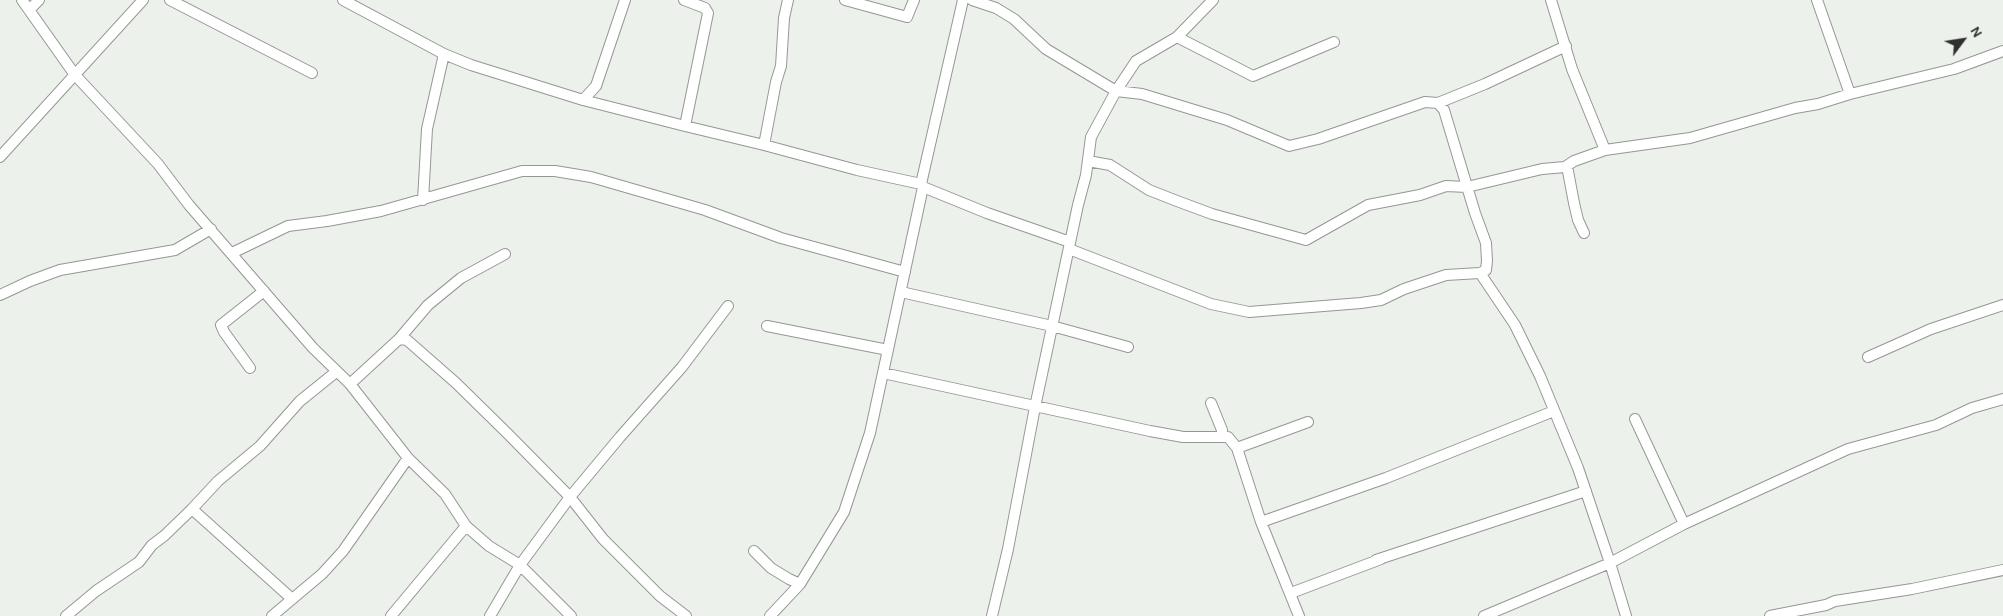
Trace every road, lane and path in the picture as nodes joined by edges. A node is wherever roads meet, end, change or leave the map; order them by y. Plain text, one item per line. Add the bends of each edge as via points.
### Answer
1 (22, 0) edge
2 (39, 0) edge
3 (143, 0) edge
4 (170, 0) edge
5 (343, 0) edge
6 (625, 0) edge
7 (684, 0) edge
8 (788, 0) edge
9 (845, 0) edge
10 (914, 0) edge
11 (963, 0) edge
12 (972, 0) edge
13 (1213, 0) edge
14 (1551, 0) edge
15 (1817, 0) edge
16 (705, 4) edge
17 (29, 10) junction
18 (1177, 37) junction
19 (1334, 42) dead end
20 (1566, 46) junction
21 (2003, 51) edge
22 (444, 54) junction
23 (312, 73) dead end
24 (75, 75) junction
25 (1116, 91) junction
26 (1850, 94) junction
27 (583, 100) junction
28 (1438, 102) junction
29 (684, 126) junction
30 (764, 145) junction
31 (1605, 150) junction
32 (0, 157) edge
33 (1088, 161) junction
34 (1567, 166) junction
35 (922, 186) junction
36 (1467, 187) junction
37 (423, 200) junction
38 (211, 229) junction
39 (1584, 233) dead end
40 (1070, 246) junction
41 (232, 253) junction
42 (505, 254) dead end
43 (905, 272) junction
44 (1480, 273) junction
45 (264, 292) junction
46 (901, 292) junction
47 (0, 295) edge
48 (2003, 304) edge
49 (728, 306) dead end
50 (767, 326) dead end
51 (1052, 326) junction
52 (399, 339) junction
53 (1128, 347) dead end
54 (888, 350) junction
55 (1868, 357) dead end
56 (250, 368) dead end
57 (336, 372) junction
58 (883, 373) junction
59 (350, 384) junction
60 (2003, 399) edge
61 (1211, 403) dead end
62 (1035, 407) junction
63 (1554, 411) junction
64 (1635, 419) dead end
65 (1308, 422) dead end
66 (1222, 436) junction
67 (1237, 448) junction
68 (408, 458) junction
69 (1380, 485) dead end
70 (1586, 491) junction
71 (570, 498) junction
72 (192, 510) junction
73 (1261, 522) junction
74 (1684, 524) junction
75 (466, 526) junction
76 (1438, 538) dead end
77 (754, 551) dead end
78 (1376, 560) junction
79 (1610, 563) junction
80 (520, 565) junction
81 (2003, 570) edge
82 (800, 584) junction
83 (1291, 593) junction
84 (291, 598) junction
85 (66, 616) edge
86 (272, 616) edge
87 (391, 616) edge
88 (490, 616) edge
89 (571, 616) edge
90 (686, 616) edge
91 (770, 616) edge
92 (992, 616) edge
93 (1300, 616) edge
94 (1484, 616) edge
95 (1626, 616) edge
96 (1770, 616) edge

1 - 17 street
2 - 17 street
3 - 24 street
4 - 23 street
5 - 22 street
6 - 27 street via 596,86
7 - 16 street
8 - 30 street via 781,66
9 - 10 street via 907,17
11 - 35 street
12 - 25 street via 996,8 1014,19 1046,49
13 - 18 street
14 - 20 street
15 - 26 street
16 - 29 street via 708,13
17 - 24 street
18 - 19 street via 1253,76
18 - 25 street via 1136,61
20 - 28 street
20 - 31 street
21 - 26 street via 1937,74
22 - 27 street
22 - 37 street via 427,129
24 - 32 street
24 - 38 street via 131,134
25 - 28 street via 1142,94 1227,120 1289,146 1425,102
25 - 33 street via 1091,137
26 - 31 street via 1690,138
27 - 29 street
28 - 36 street via 1444,110
29 - 30 street
30 - 35 street
31 - 34 street
33 - 36 street via 1110,165 1148,190 1212,214 1306,240 1368,205 1420,195 1446,186
33 - 40 street
34 - 36 street
34 - 39 street via 1578,220
35 - 40 street
35 - 43 street
36 - 44 street via 1486,242 1486,270
37 - 41 street via 381,211 288,226
37 - 43 street via 522,171 555,171 592,177 705,210 781,238
38 - 41 street
38 - 47 street via 175,250 60,270
40 - 44 street via 1211,304 1248,312 1361,304 1381,300 1404,288 1446,275
40 - 51 street
41 - 45 street
42 - 52 street via 448,288 428,305
43 - 46 street
44 - 63 street via 1514,325
45 - 56 street via 221,325
45 - 57 street
46 - 51 street
46 - 54 street
48 - 55 street via 1931,329
49 - 71 street via 682,368
50 - 54 street
51 - 53 street
51 - 62 street
52 - 59 street
52 - 71 street via 407,340 456,383
54 - 58 street
57 - 59 street
57 - 72 street via 300,401 260,446 218,481
58 - 62 street
58 - 82 street via 870,434 844,512
59 - 68 street
60 - 74 street via 1972,408 1936,425 1848,449
61 - 66 street
62 - 66 street via 1183,437
62 - 92 street
63 - 70 street
63 - 73 street via 1386,478
64 - 74 street
65 - 67 street
66 - 67 street via 1232,440
67 - 73 street
68 - 75 street via 445,494
68 - 84 street via 343,551 322,574
69 - 73 street
70 - 78 street
70 - 79 street
71 - 80 street
71 - 90 street via 603,539 660,596
72 - 84 street
72 - 85 street via 152,545 139,562
73 - 83 street
74 - 79 street
75 - 80 street via 489,546
75 - 87 street
76 - 78 street
77 - 82 street via 772,568
78 - 83 street
79 - 94 street
79 - 95 street
80 - 88 street
80 - 89 street
81 - 96 street
82 - 91 street
83 - 93 street
84 - 86 street

